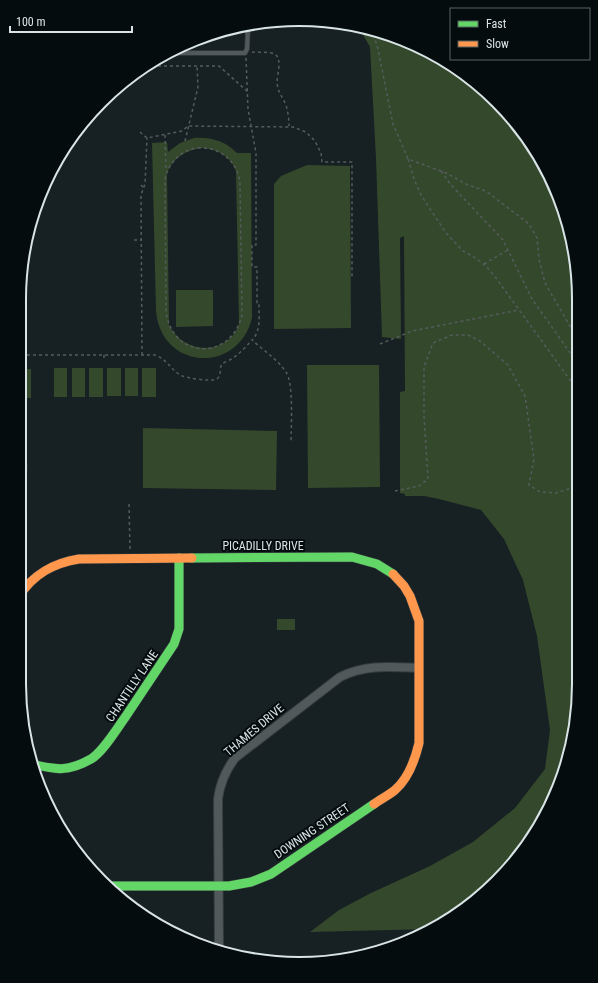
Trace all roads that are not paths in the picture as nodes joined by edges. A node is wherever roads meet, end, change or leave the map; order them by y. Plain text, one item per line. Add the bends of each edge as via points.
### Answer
1 (248, 31) edge
2 (180, 53) edge
3 (179, 558) junction
4 (26, 587) edge
5 (419, 668) junction
6 (38, 765) edge
7 (116, 886) edge
8 (218, 886) junction
9 (219, 945) edge

1 - 2 lane via 244,53
3 - 4 street, PICADILLY DRIVE via 71,560 46,568 32,578
3 - 5 street, PICADILLY DRIVE via 352,557 377,564 398,579 414,603 419,621
3 - 6 street, CHANTILLY LANE via 179,629 174,644 110,739 93,758 76,766 58,769
5 - 8 street, DOWNING STREET via 419,743 411,767 396,789 264,878 248,884
5 - 8 street, THAMES DRIVE via 374,667 356,670 340,677 236,758 224,777 218,799
7 - 8 street, DOWNING STREET
8 - 9 street, THAMES DRIVE

